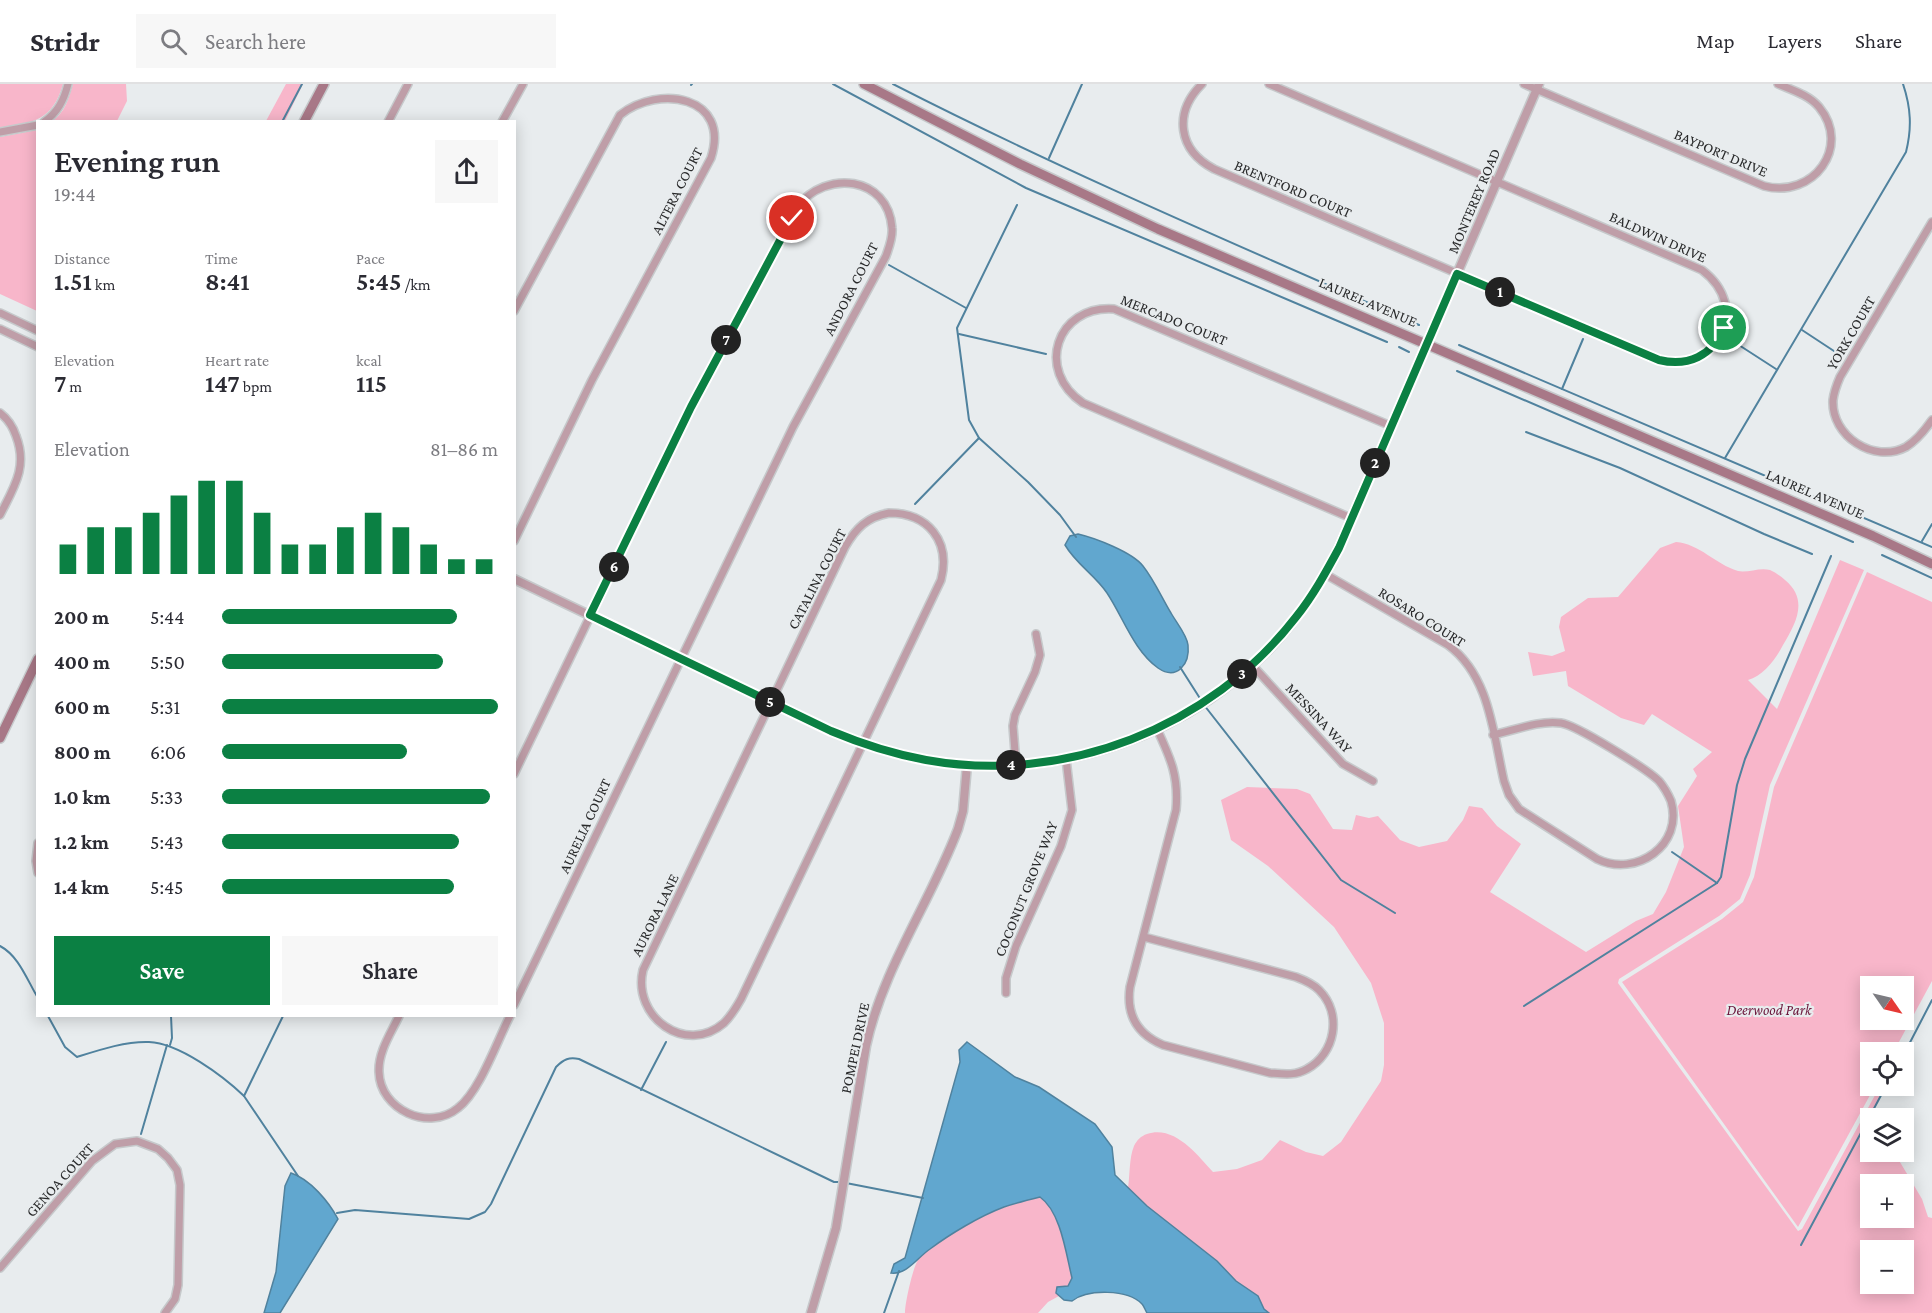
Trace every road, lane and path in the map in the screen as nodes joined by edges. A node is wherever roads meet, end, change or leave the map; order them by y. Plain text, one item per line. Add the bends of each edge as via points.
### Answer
1 (68, 84) edge
2 (324, 84) edge
3 (408, 84) edge
4 (523, 84) edge
5 (864, 84) edge
6 (1202, 84) edge
7 (1269, 84) edge
8 (1524, 84) edge
9 (1778, 84) edge
10 (1538, 87) edge
11 (690, 93) dead end
12 (639, 95) dead end
13 (47, 120) edge
14 (305, 120) edge
15 (389, 120) edge
16 (503, 120) edge
17 (36, 125) edge
18 (0, 132) edge
19 (1497, 182) junction
20 (1932, 222) edge
21 (1457, 274) junction
22 (516, 307) edge
23 (0, 313) edge
24 (0, 328) edge
25 (36, 330) edge
26 (1427, 343) junction
27 (36, 346) edge
28 (0, 413) edge
29 (1932, 420) edge
30 (1391, 426) junction
31 (0, 515) edge
32 (1351, 518) junction
33 (516, 537) edge
34 (1932, 564) edge
35 (1325, 574) junction
36 (516, 580) edge
37 (590, 615) junction
38 (1036, 634) dead end
39 (680, 659) junction
40 (36, 663) edge
41 (1252, 665) junction
42 (771, 702) junction
43 (1158, 729) junction
44 (1494, 735) junction
45 (0, 738) edge
46 (862, 744) junction
47 (1066, 759) junction
48 (967, 765) junction
49 (1016, 765) junction
50 (516, 770) edge
51 (1373, 781) dead end
52 (1144, 937) junction
53 (1006, 993) dead end
54 (516, 1001) edge
55 (399, 1017) edge
56 (510, 1017) edge
57 (0, 1268) edge
58 (165, 1313) edge
59 (811, 1313) edge

1 - 13 street via 55,114
2 - 14 main road
3 - 15 street
4 - 16 street
5 - 26 main road, LAUREL AVENUE via 1158,229
6 - 21 street, BRENTFORD COURT via 1188,102 1183,124 1190,149 1207,166
7 - 19 street
8 - 10 street, BAYPORT DRIVE
9 - 10 street, BAYPORT DRIVE via 1813,101 1827,121 1831,136 1822,166 1806,182 1786,189 1764,186
10 - 19 street, MONTEREY ROAD
11 - 33 street, ALTERA COURT via 713,122 711,158 592,380
12 - 22 street via 620,115
17 - 18 street
19 - 21 street, MONTEREY ROAD
19 - 21 street, BALDWIN DRIVE via 1702,270 1724,295 1724,328 1715,345 1701,357 1679,363 1659,360
20 - 29 street, YORK COURT via 1840,377 1833,400 1836,419 1846,435 1876,452 1905,447
21 - 26 street, MONTEREY ROAD
23 - 25 street
24 - 27 street
26 - 30 street, MONTEREY ROAD
26 - 34 main road, LAUREL AVENUE
28 - 31 street via 14,430 21,450 21,470
30 - 32 street, MONTEREY ROAD
30 - 32 street, MERCADO COURT via 1114,309 1088,311 1070,324 1061,337 1056,357 1060,377 1070,393 1083,403
32 - 35 street, MONTEREY ROAD
35 - 41 street, MONTEREY ROAD via 1298,616
35 - 44 street, ROSARO COURT via 1441,640 1460,655 1480,682
36 - 37 street, MONTEREY ROAD
37 - 39 street, MONTEREY ROAD
37 - 39 street, ANDORA COURT via 691,407 797,207 807,195 829,184 844,182 863,187 880,199 889,216 892,233 886,256 793,427
37 - 50 street
38 - 49 street via 1040,656 1013,726
39 - 42 street, MONTEREY ROAD
39 - 54 street, AURELIA COURT
40 - 45 main road
41 - 43 street, MONTEREY ROAD via 1209,699
41 - 51 street, MESSINA WAY via 1343,764
42 - 46 street, MONTEREY ROAD
42 - 46 street, CATALINA COURT via 855,531 880,514 913,516 929,527 939,541 943,573
42 - 46 street, AURORA LANE via 644,970 641,987 646,1005 667,1028 703,1034 724,1023 734,1011
43 - 47 street, MONTEREY ROAD
43 - 52 street via 1173,763 1178,790
44 - 44 street, ROSARO COURT via 1506,789 1513,802 1598,859 1618,865 1635,864 1654,854 1667,839 1673,819 1665,789 1651,775 1579,729 1549,722
46 - 48 street, MONTEREY ROAD via 928,761
47 - 49 street, MONTEREY ROAD
47 - 53 street, COCONUT GROVE WAY via 1072,810 1061,846 1016,946 1006,978
48 - 49 street, MONTEREY ROAD
48 - 59 street, POMPEI DRIVE via 958,829 872,1020 831,1250
52 - 52 street via 1130,987 1129,1010 1137,1027 1155,1042 1284,1075 1305,1070 1326,1053 1333,1017 1324,996 1309,982
55 - 56 street via 380,1058 380,1077 397,1106 410,1114 435,1118 451,1113 470,1097
57 - 58 street, GENOA COURT via 100,1154 122,1142 144,1143 168,1158 177,1170 180,1185 178,1285 175,1299

